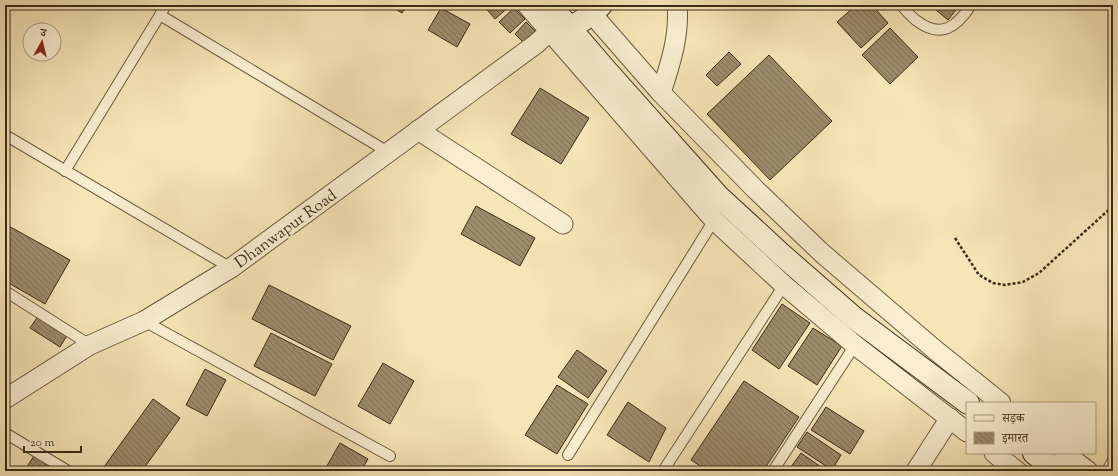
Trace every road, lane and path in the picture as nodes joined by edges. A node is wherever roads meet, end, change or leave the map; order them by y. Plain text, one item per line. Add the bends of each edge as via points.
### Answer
1 (166, 5) edge
2 (527, 5) edge
3 (550, 5) edge
4 (677, 5) edge
5 (901, 5) edge
6 (971, 5) edge
7 (597, 9) edge
8 (160, 15) junction
9 (559, 31) junction
10 (661, 94) junction
11 (418, 130) junction
12 (5, 135) edge
13 (388, 152) junction
14 (65, 171) junction
15 (1113, 206) edge
16 (714, 220) junction
17 (563, 224) dead end
18 (955, 238) dead end
19 (230, 268) junction
20 (784, 285) junction
21 (5, 291) edge
22 (144, 321) junction
23 (90, 345) junction
24 (855, 345) junction
25 (5, 399) edge
26 (967, 402) edge
27 (1000, 402) edge
28 (950, 418) junction
29 (966, 431) edge
30 (5, 433) edge
31 (995, 454) edge
32 (1037, 454) edge
33 (568, 455) dead end
34 (390, 456) dead end
35 (1113, 460) edge
36 (1061, 462) edge
37 (68, 471) edge
38 (663, 471) edge
39 (773, 471) edge
40 (916, 471) edge
41 (1017, 471) edge
42 (1088, 471) edge
43 (1107, 471) edge

1 - 8 lane
2 - 9 street
3 - 9 street
4 - 10 street via 675,40
5 - 6 lane via 916,21 933,29 948,29 958,23
7 - 9 street
7 - 10 street
8 - 13 lane
8 - 14 lane
9 - 11 street, Dhanwapur Road via 536,44
9 - 16 street
9 - 26 street via 604,68 718,196 782,255 853,316
10 - 27 street via 822,254
11 - 13 street, Dhanwapur Road
11 - 17 street
12 - 14 lane
13 - 19 street, Dhanwapur Road
14 - 19 lane
15 - 18 path via 1039,274 1023,282 1005,285 993,283 979,275
16 - 20 street
16 - 33 lane
19 - 22 street, Dhanwapur Road
20 - 24 street
20 - 38 lane
21 - 23 lane
22 - 23 street, Dhanwapur Road
22 - 34 lane
23 - 25 street, Dhanwapur Road
24 - 28 street
24 - 39 lane
28 - 29 street
28 - 40 street
30 - 37 lane
31 - 41 street
32 - 36 street
35 - 43 lane
36 - 42 street

